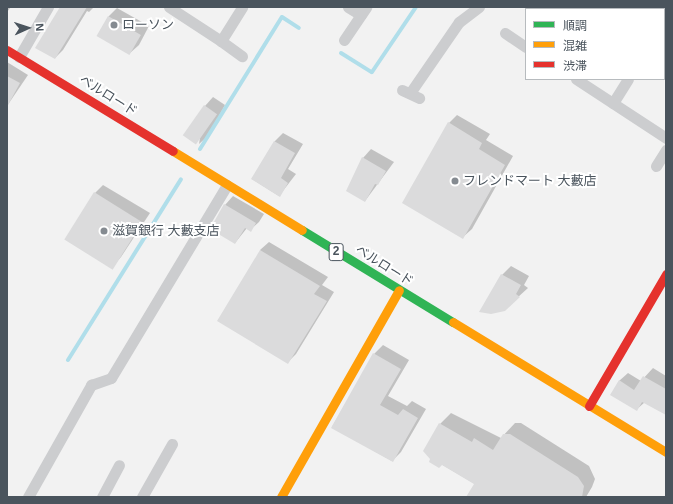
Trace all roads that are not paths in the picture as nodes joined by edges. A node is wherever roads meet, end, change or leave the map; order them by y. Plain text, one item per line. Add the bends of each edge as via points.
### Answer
1 (48, 7) edge
2 (169, 7) edge
3 (242, 7) edge
4 (348, 7) edge
5 (479, 7) edge
6 (363, 11) edge
7 (505, 34) dead end
8 (344, 40) dead end
9 (221, 41) junction
10 (525, 46) edge
11 (7, 50) edge
12 (242, 56) dead end
13 (19, 57) junction
14 (578, 80) edge
15 (627, 80) edge
16 (410, 94) dead end
17 (613, 103) junction
18 (666, 138) edge
19 (666, 150) edge
20 (656, 166) dead end
21 (227, 185) junction
22 (666, 274) edge
23 (399, 290) junction
24 (589, 406) junction
25 (172, 444) dead end
26 (666, 452) edge
27 (119, 465) dead end
28 (28, 497) edge
29 (102, 497) edge
30 (142, 497) edge
31 (281, 497) edge

1 - 13 street
2 - 9 street
3 - 9 street
4 - 6 street
5 - 16 street via 459,22
6 - 8 street
7 - 10 street
9 - 12 street
11 - 13 main road, ベルロード / 2
13 - 21 main road, ベルロード / 2
14 - 17 street
15 - 17 street
17 - 18 street
19 - 20 street
21 - 23 main road, ベルロード / 2
21 - 28 street via 111,378 91,385
22 - 24 main road
23 - 24 main road, ベルロード / 2
23 - 31 main road
24 - 26 main road, ベルロード / 2
25 - 30 street
27 - 29 street

